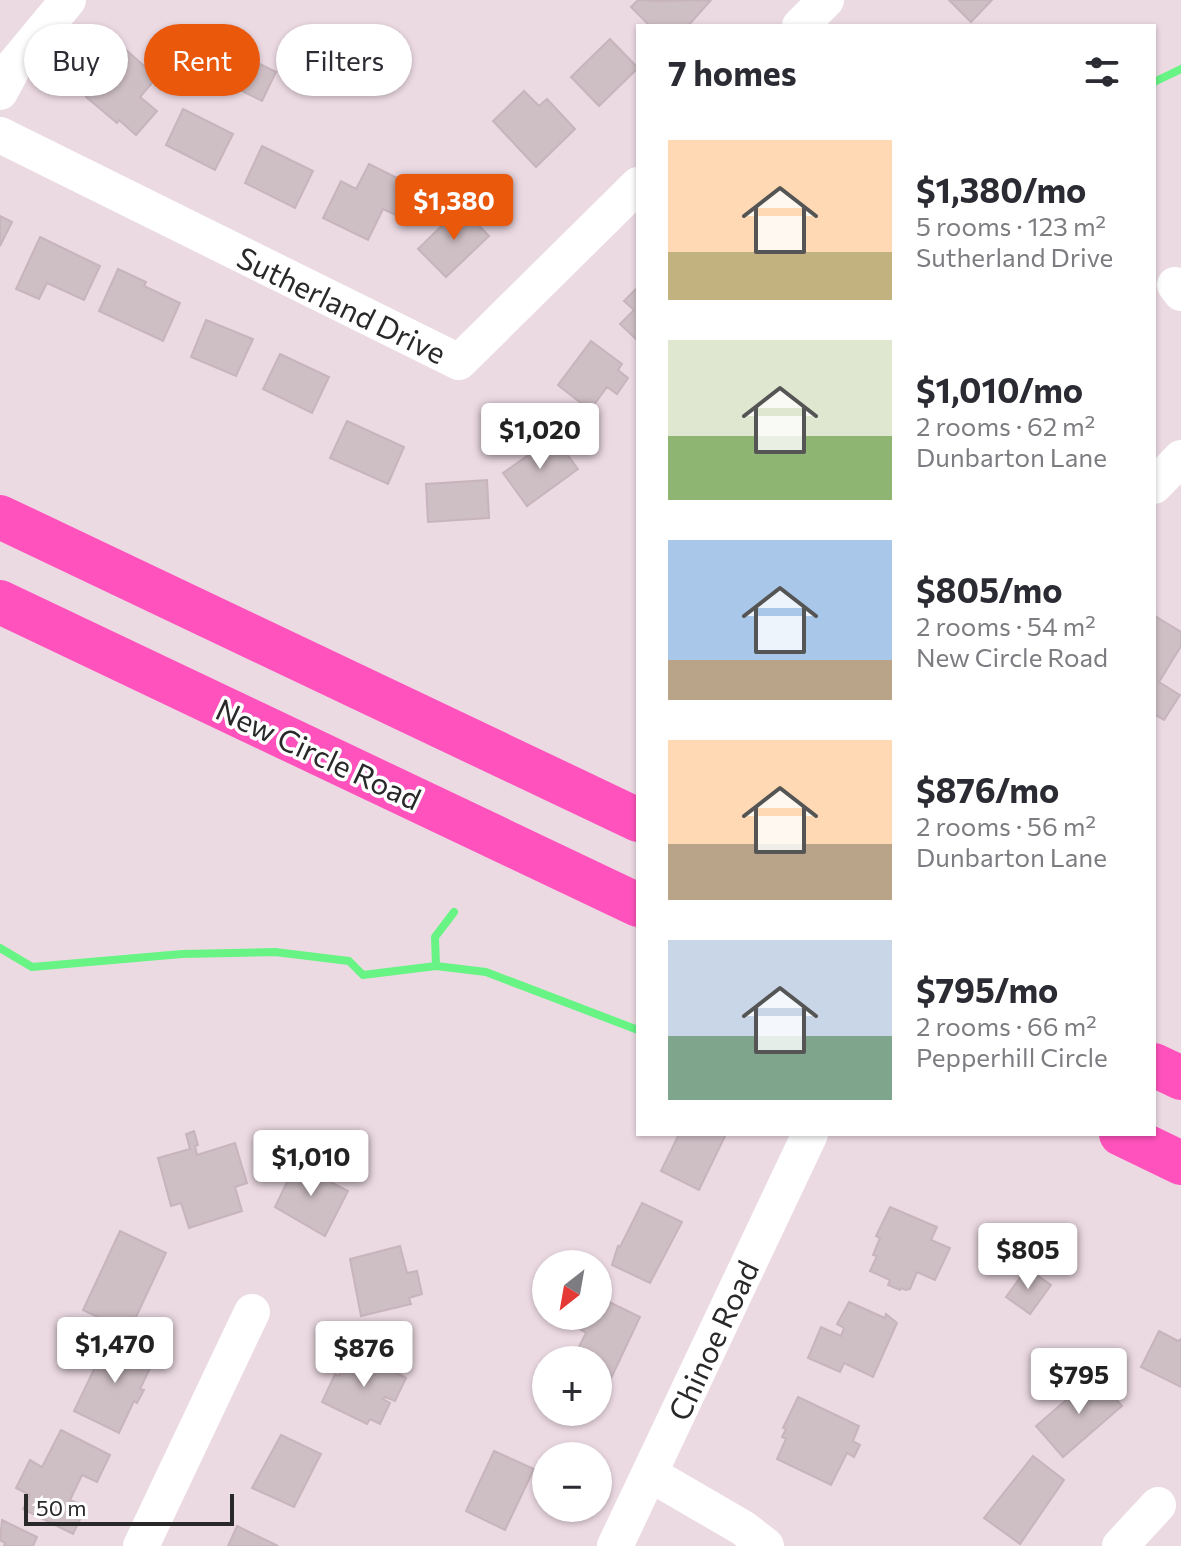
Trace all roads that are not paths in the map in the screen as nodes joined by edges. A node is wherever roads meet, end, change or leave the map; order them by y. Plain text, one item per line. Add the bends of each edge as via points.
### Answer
1 (68, 0) edge
2 (826, 0) edge
3 (802, 24) edge
4 (0, 92) edge
5 (0, 135) edge
6 (636, 187) edge
7 (1181, 458) edge
8 (1156, 484) edge
9 (0, 517) edge
10 (0, 602) edge
11 (636, 819) edge
12 (636, 904) edge
13 (1156, 1066) edge
14 (1181, 1078) edge
15 (809, 1136) edge
16 (1125, 1136) edge
17 (1181, 1163) edge
18 (252, 1312) dead end
19 (650, 1474) junction
20 (1158, 1505) dead end
21 (141, 1546) edge
22 (615, 1546) edge
23 (766, 1546) edge
24 (1120, 1546) edge

1 - 4 street via 15,64
2 - 3 street
5 - 6 street, Sutherland Drive via 459,362
7 - 8 street
9 - 11 highway
10 - 12 highway, New Circle Road
13 - 14 highway
15 - 19 street, Chinoe Road
16 - 17 highway
18 - 21 street
19 - 22 street, Chinoe Road
19 - 23 street
20 - 24 street

